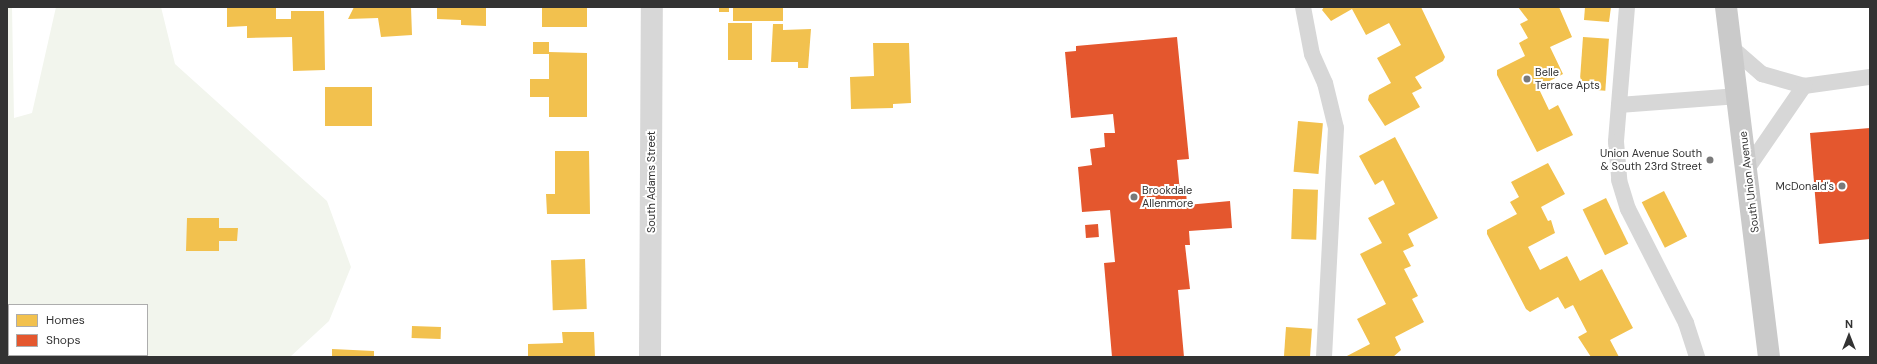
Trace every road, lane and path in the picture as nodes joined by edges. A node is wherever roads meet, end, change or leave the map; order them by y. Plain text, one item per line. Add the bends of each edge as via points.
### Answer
1 (652, 7) edge
2 (1303, 7) edge
3 (1627, 7) edge
4 (1726, 7) edge
5 (1732, 48) junction
6 (1870, 76) edge
7 (1804, 86) junction
8 (1738, 96) junction
9 (1619, 105) junction
10 (1747, 168) junction
11 (650, 357) edge
12 (1324, 357) edge
13 (1697, 357) edge
14 (1769, 357) edge

1 - 11 street, South Adams Street
2 - 12 lane via 1312,54 1329,95 1336,128
3 - 9 lane
4 - 5 main road, South Union Avenue
5 - 7 lane via 1762,74
5 - 8 main road, South Union Avenue
6 - 7 lane
7 - 10 lane
8 - 9 lane
8 - 10 main road, South Union Avenue
9 - 13 lane via 1616,162 1624,197 1686,323
10 - 14 main road, South Union Avenue

